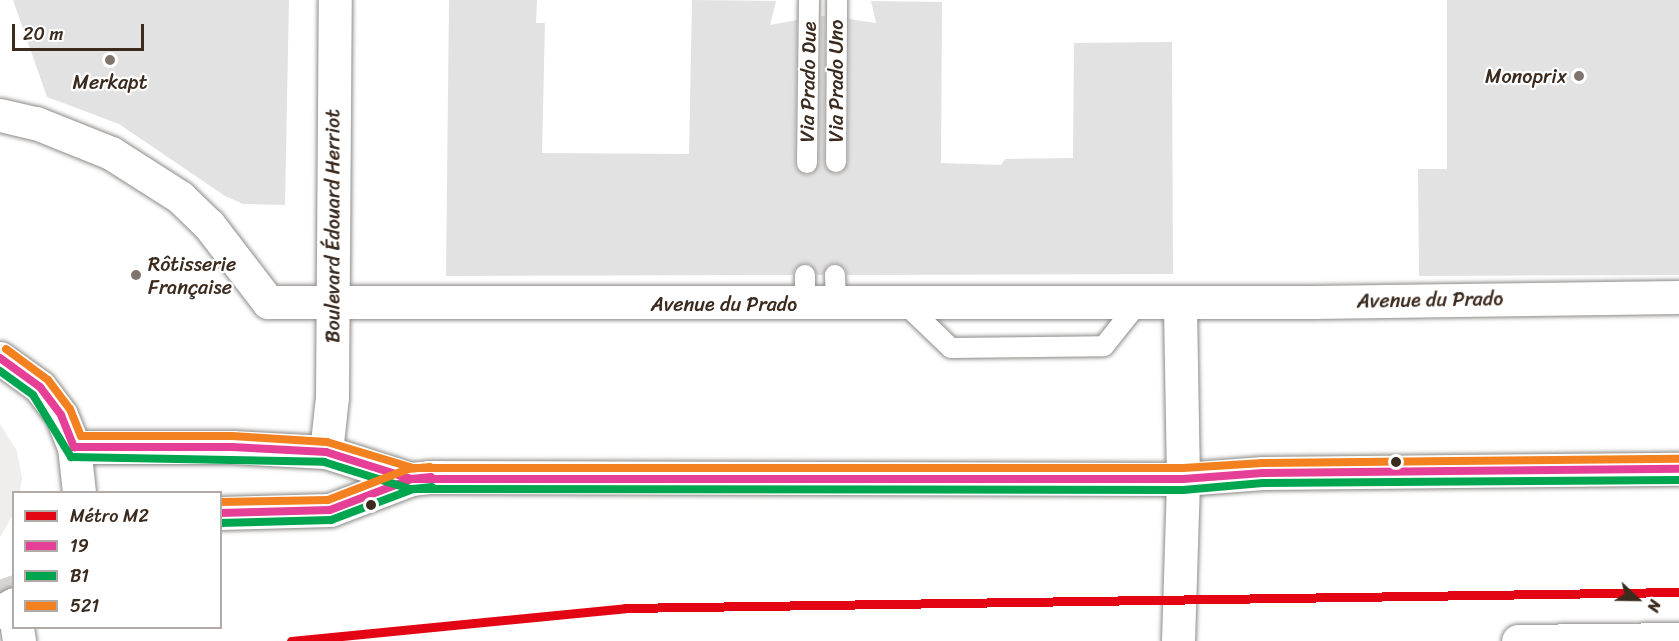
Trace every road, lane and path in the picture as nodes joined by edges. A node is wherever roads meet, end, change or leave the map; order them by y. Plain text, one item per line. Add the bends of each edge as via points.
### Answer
1 (335, 0) edge
2 (809, 0) edge
3 (837, 0) edge
4 (0, 116) edge
5 (836, 162) dead end
6 (807, 163) dead end
7 (1679, 297) edge
8 (1139, 302) junction
9 (1180, 302) junction
10 (333, 303) junction
11 (903, 303) junction
12 (0, 358) edge
13 (74, 447) junction
14 (326, 452) junction
15 (1679, 469) edge
16 (411, 479) junction
17 (1183, 479) junction
18 (79, 491) edge
19 (222, 513) edge
20 (1679, 639) edge
21 (1178, 641) edge
22 (1518, 641) edge

1 - 10 street, Boulevard Édouard Herriot
2 - 6 lane, Via Prado Due
3 - 5 lane, Via Prado Uno
4 - 10 street, Avenue du Prado via 36,123 111,153 180,197 209,225 268,302
7 - 9 street, Avenue du Prado
8 - 9 street, Avenue du Prado
8 - 11 street, Avenue du Prado
8 - 11 lane via 1104,346 963,348 951,348
9 - 17 street
10 - 11 street, Avenue du Prado via 820,289
10 - 14 street, Boulevard Édouard Herriot via 332,397
12 - 13 street via 40,387 61,415
13 - 14 street via 232,447
13 - 18 street
14 - 16 street
15 - 17 street via 1263,473
16 - 17 street
16 - 19 street via 330,510
17 - 21 street
20 - 22 street

